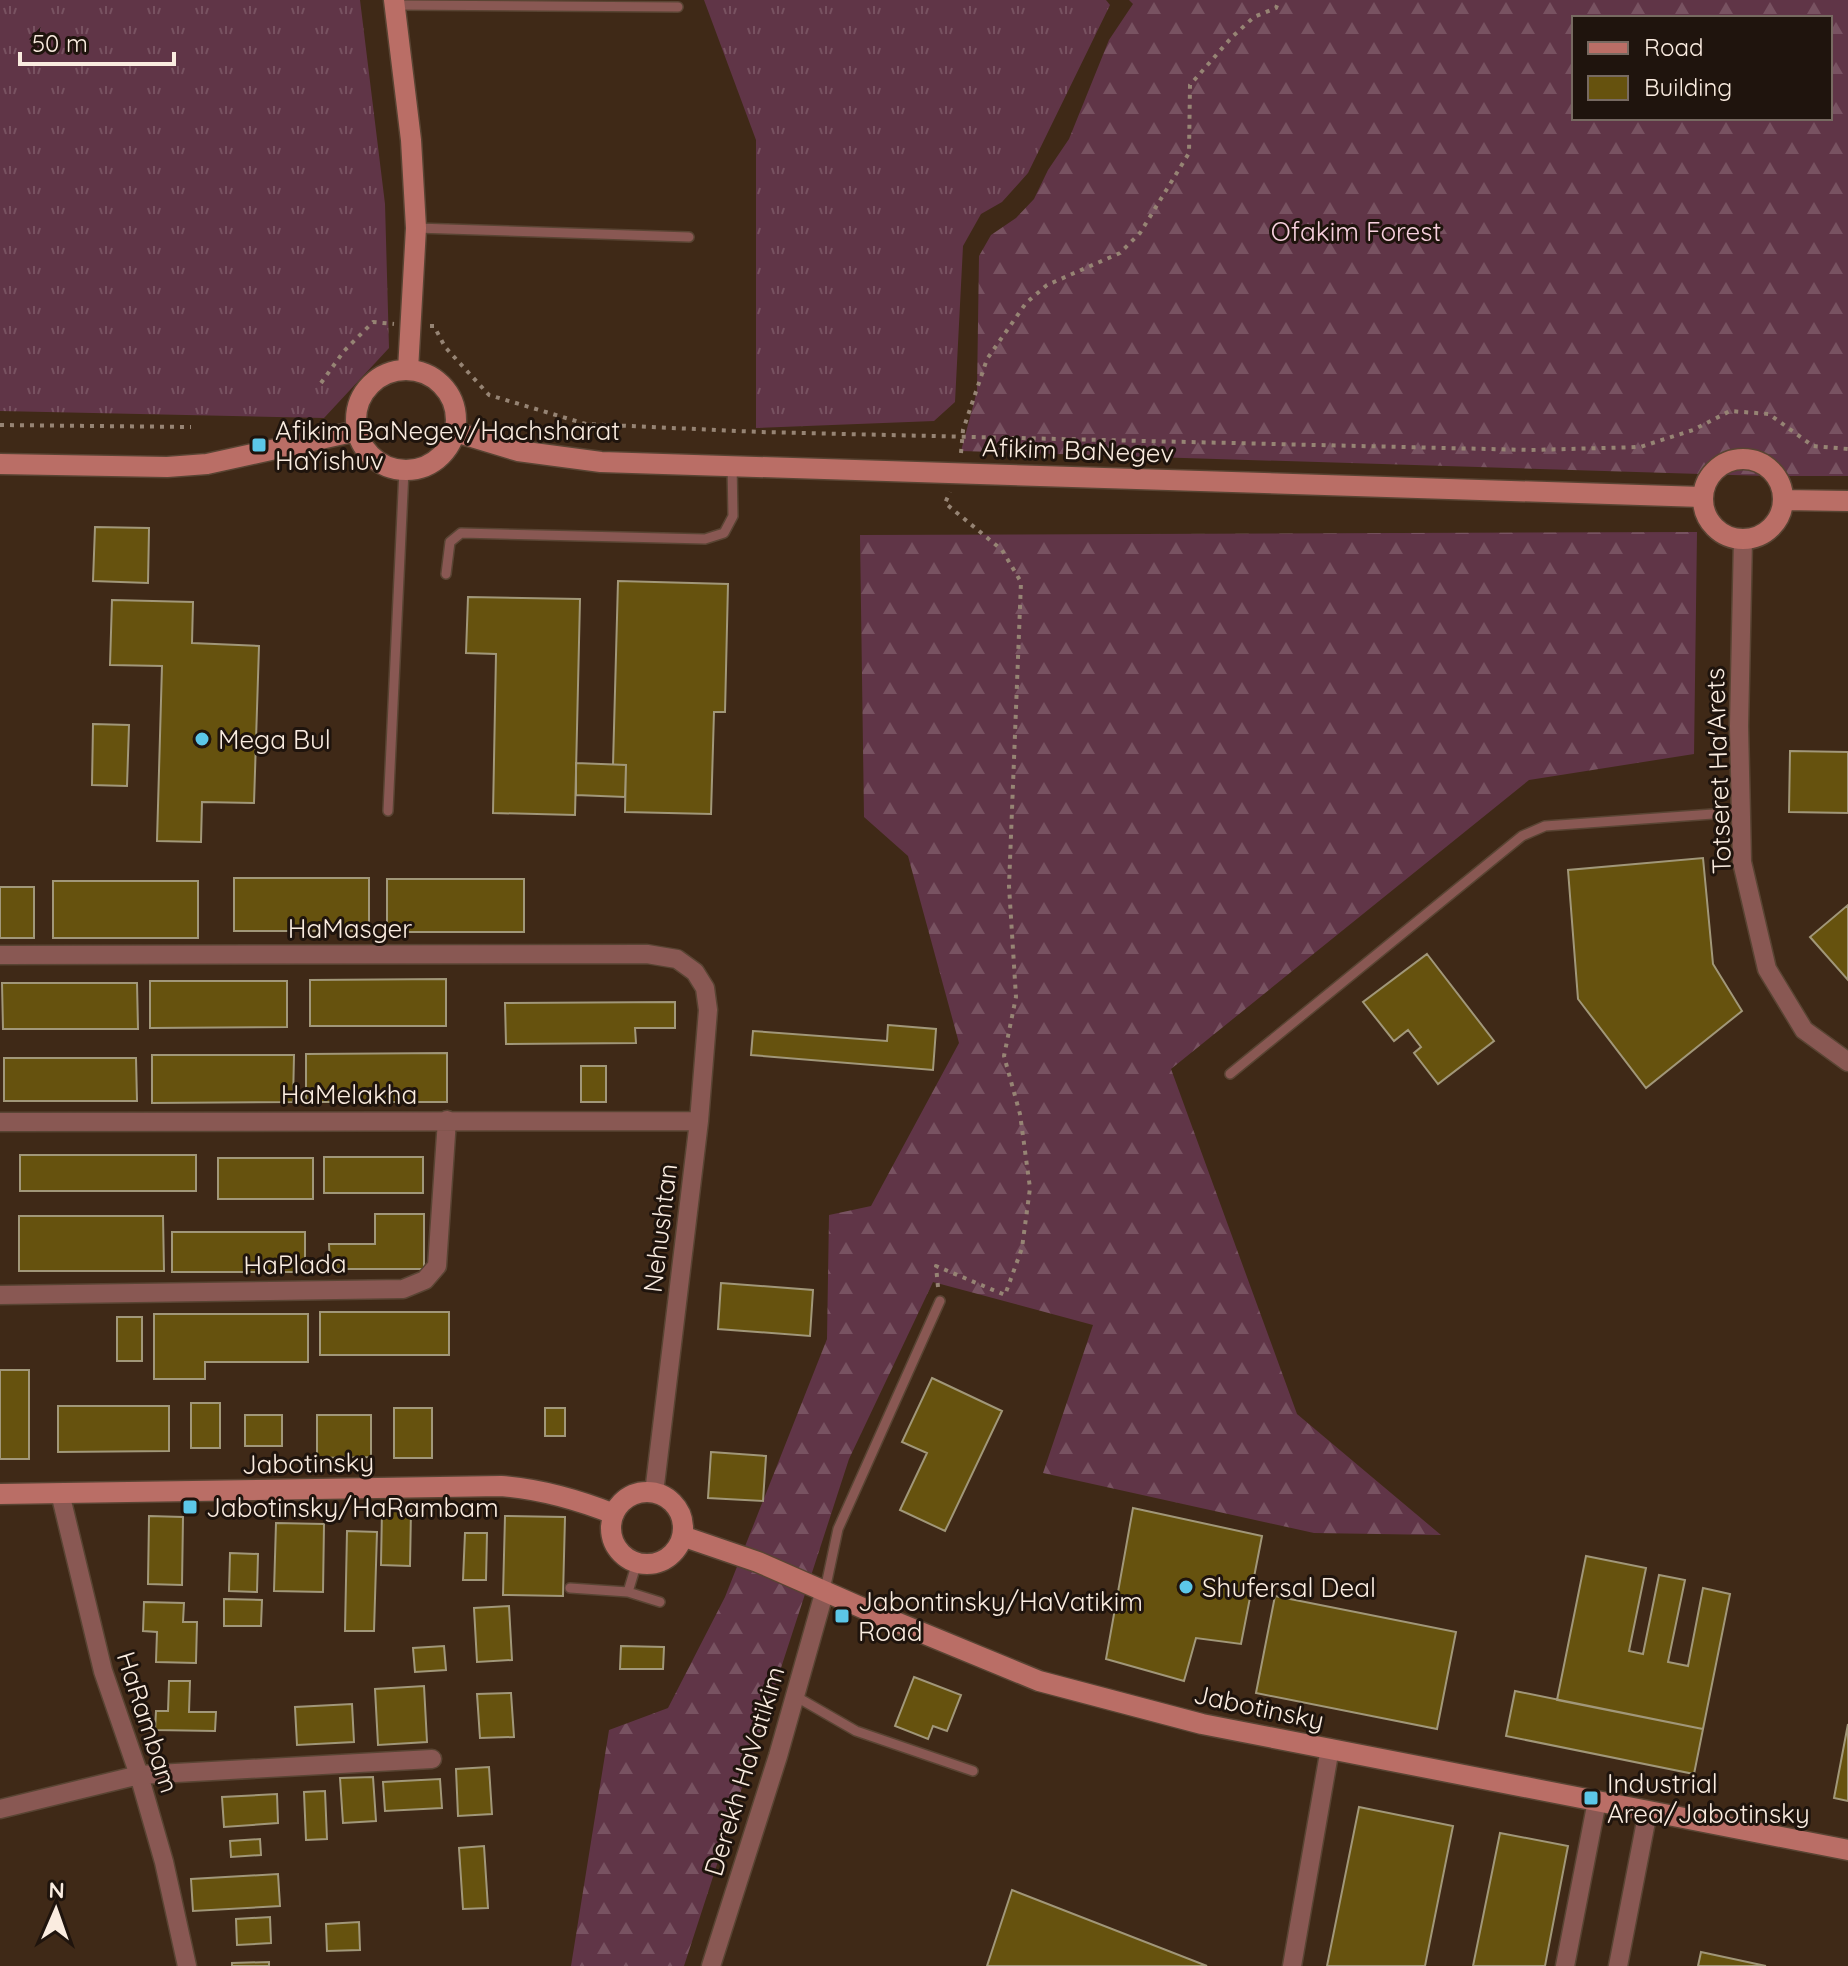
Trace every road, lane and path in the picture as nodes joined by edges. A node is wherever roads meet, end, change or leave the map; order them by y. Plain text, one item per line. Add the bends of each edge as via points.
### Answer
1 (1279, 0) edge
2 (394, 2) edge
3 (678, 7) dead end
4 (416, 228) junction
5 (689, 237) dead end
6 (411, 325) junction
7 (408, 370) junction
8 (321, 383) dead end
9 (0, 425) edge
10 (191, 427) dead end
11 (357, 431) junction
12 (455, 432) junction
13 (962, 435) junction
14 (1848, 449) edge
15 (0, 464) edge
16 (732, 465) junction
17 (404, 470) junction
18 (959, 472) junction
19 (1702, 497) junction
20 (1784, 500) junction
21 (1848, 501) edge
22 (1743, 539) junction
23 (446, 574) dead end
24 (388, 811) dead end
25 (1741, 812) junction
26 (0, 955) edge
27 (695, 972) joint
28 (1848, 1062) edge
29 (1230, 1074) dead end
30 (447, 1120) junction
31 (699, 1121) junction
32 (0, 1122) edge
33 (0, 1295) edge
34 (940, 1301) joint
35 (60, 1493) junction
36 (654, 1493) junction
37 (0, 1494) edge
38 (614, 1514) junction
39 (682, 1536) junction
40 (637, 1562) junction
41 (570, 1588) dead end
42 (825, 1590) junction
43 (628, 1592) junction
44 (660, 1602) dead end
45 (795, 1696) junction
46 (1330, 1748) junction
47 (432, 1759) dead end
48 (973, 1771) dead end
49 (139, 1775) junction
50 (1597, 1801) junction
51 (0, 1809) edge
52 (1648, 1811) junction
53 (1848, 1850) edge
54 (187, 1966) edge
55 (711, 1966) edge
56 (1292, 1966) edge
57 (1565, 1966) edge
58 (1618, 1966) edge

1 - 13 path via 1276,8 1254,17 1232,37 1190,85 1189,153 1140,233 1120,253 1047,285 1026,303 987,359
2 - 3 lane
2 - 4 street
4 - 5 lane
4 - 6 street
6 - 7 street
6 - 8 path via 373,322
6 - 13 path via 434,326 445,347 489,395 586,424
7 - 11 street via 380,377 365,391 357,408
7 - 12 street via 443,386 456,413
9 - 10 path
11 - 15 street via 207,464
11 - 17 street via 362,446 377,461
12 - 16 street, Afikim BaNegev via 518,451 601,462
12 - 17 street via 441,457 423,468
13 - 14 path via 1593,449 1640,447 1730,411 1769,414 1813,446
13 - 18 path
16 - 18 street, Afikim BaNegev
16 - 23 lane via 733,516 724,533 705,539 461,533 450,542
17 - 24 lane
18 - 19 street, Afikim BaNegev
18 - 34 path via 945,503 1002,550 1021,582 1009,886 1016,997 1004,1056 1020,1114 1030,1188 1022,1248 1005,1295 936,1266
19 - 20 street via 1705,484 1724,463 1751,459 1775,474
19 - 22 street via 1714,527
20 - 21 street
20 - 22 street via 1767,532
22 - 25 street, Totseret Ha'Arets
25 - 28 street, Totseret Ha'Arets via 1742,862 1767,969 1804,1030
25 - 29 lane via 1545,826 1522,836
26 - 27 street, HaMasger via 647,954 677,959
27 - 31 street, Nehushtan via 705,988 708,1010
30 - 31 street, HaMelakha
30 - 32 street, HaMelakha
30 - 33 street, HaPlada via 437,1266 425,1280 403,1289
31 - 36 street, Nehushtan
34 - 42 lane via 838,1529
35 - 37 street, Jabotinsky
35 - 38 street, Jabotinsky via 501,1486 534,1488
35 - 49 street, HaRambam via 103,1671
36 - 38 street via 626,1498
36 - 39 street via 677,1509
38 - 40 street via 617,1549
39 - 40 street via 670,1556
39 - 42 street, Jabotinsky
40 - 43 lane
41 - 43 lane
42 - 45 street, Derekh HaVatikim
42 - 46 street, Jabotinsky via 1039,1681 1202,1724
43 - 44 lane
45 - 48 lane via 856,1731
45 - 55 street, Derekh HaVatikim
46 - 50 street, Jabotinsky
46 - 56 street
47 - 49 street
49 - 51 street
49 - 54 street, HaRambam
50 - 52 street, Jabotinsky
50 - 57 street
52 - 53 street, Jabotinsky
52 - 58 street

